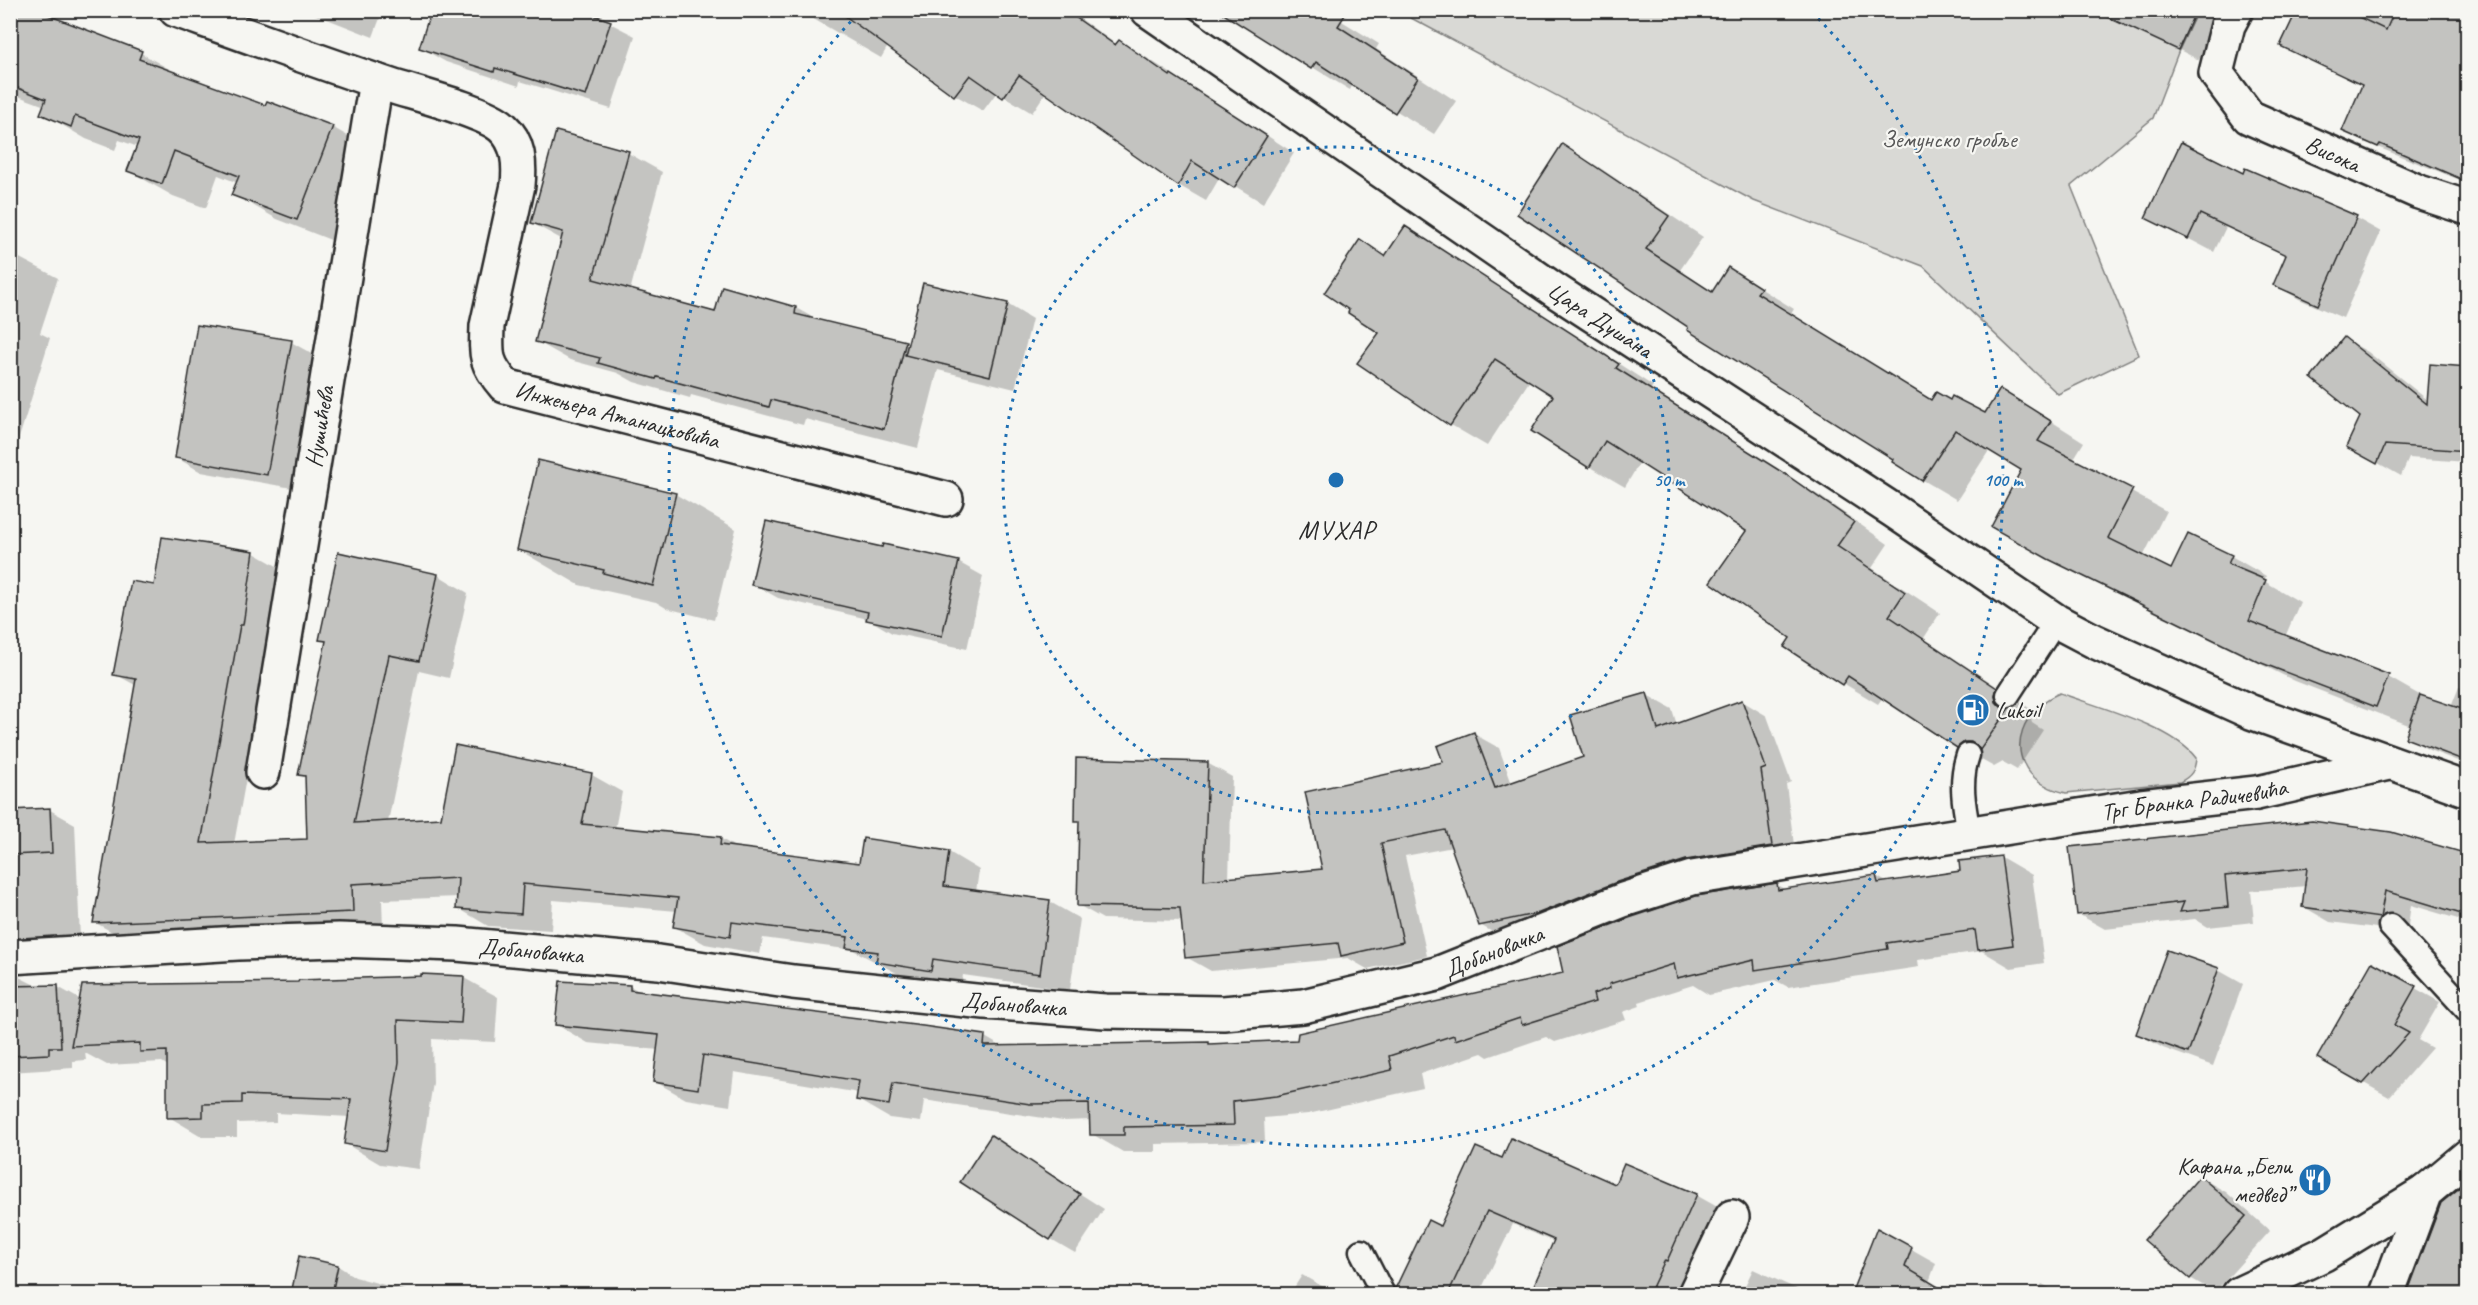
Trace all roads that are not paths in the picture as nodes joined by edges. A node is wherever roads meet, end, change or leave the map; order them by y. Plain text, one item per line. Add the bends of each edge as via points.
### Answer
1 (176, 10) edge
2 (1148, 10) edge
3 (2236, 10) edge
4 (376, 81) junction
5 (2468, 208) edge
6 (946, 499) dead end
7 (2056, 621) junction
8 (2008, 695) dead end
9 (1968, 755) dead end
10 (2389, 763) junction
11 (263, 772) dead end
12 (2468, 790) edge
13 (1983, 830) junction
14 (2390, 926) dead end
15 (10, 957) edge
16 (2468, 1011) edge
17 (2468, 1156) edge
18 (2425, 1192) junction
19 (1731, 1217) dead end
20 (1361, 1251) dead end
21 (1383, 1294) edge
22 (1695, 1294) edge
23 (2239, 1294) edge
24 (2387, 1294) edge

1 - 4 street, Инжењера Атанацковића
2 - 7 street, Цара Душана via 1556,291
3 - 5 street, Висока via 2228,25 2216,73 2249,117 2419,192
4 - 6 street, Инжењера Атанацковића via 484,117 502,127 516,145 520,164 518,185 486,350 490,369 506,386
4 - 11 street, Нушићева
7 - 8 lane
7 - 10 street via 2251,712
9 - 13 lane via 1962,783
10 - 12 street
10 - 13 street, Трг Бранка Радичевића via 2257,793
13 - 15 street, Добановачка via 1692,878 1623,900 1437,974 1303,1006 1222,1013 1105,1011 985,1002 793,982 658,962 457,944 328,940
14 - 16 lane
17 - 18 street
18 - 23 street via 2324,1254
18 - 24 street
19 - 22 street
20 - 21 lane

